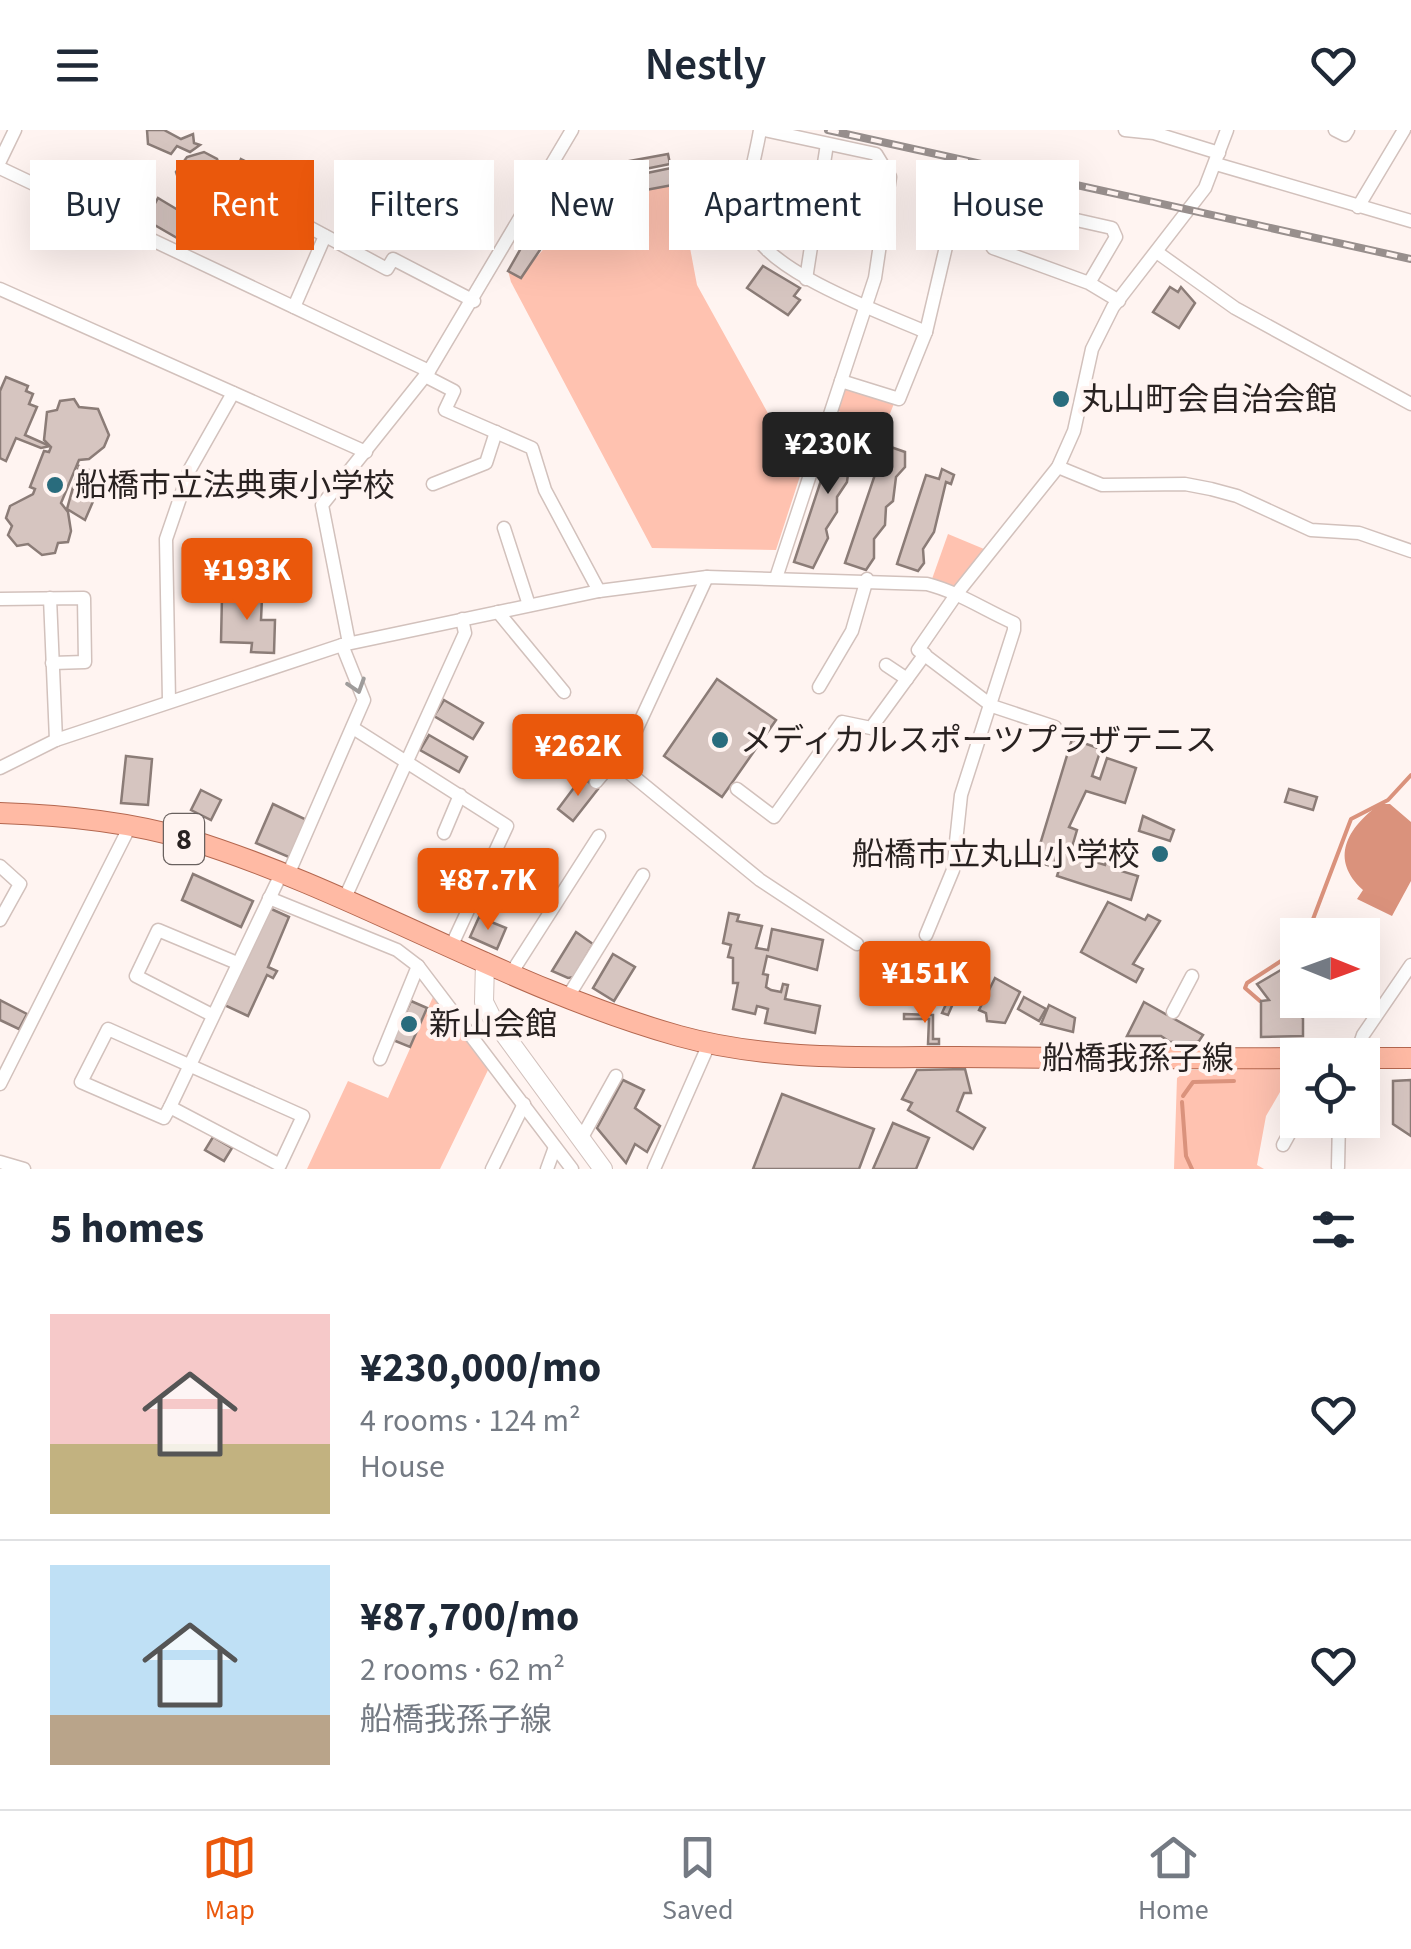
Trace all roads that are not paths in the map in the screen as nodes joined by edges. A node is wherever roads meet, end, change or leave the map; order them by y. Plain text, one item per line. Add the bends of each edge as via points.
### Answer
1 (15, 130) edge
2 (572, 130) edge
3 (762, 130) edge
4 (1125, 130) edge
5 (1227, 130) edge
6 (1335, 130) edge
7 (1348, 130) edge
8 (1404, 130) edge
9 (828, 144) junction
10 (1217, 159) junction
11 (0, 165) edge
12 (1358, 207) junction
13 (1411, 221) edge
14 (314, 230) edge
15 (324, 236) junction
16 (945, 250) edge
17 (1158, 253) junction
18 (806, 279) junction
19 (1090, 283) junction
20 (0, 289) edge
21 (474, 301) junction
22 (1119, 301) junction
23 (866, 306) junction
24 (294, 307) junction
25 (926, 332) junction
26 (427, 374) junction
27 (841, 381) junction
28 (233, 393) junction
29 (1411, 404) edge
30 (496, 432) junction
31 (366, 452) junction
32 (1058, 468) junction
33 (433, 484) dead end
34 (504, 528) dead end
35 (1411, 551) edge
36 (707, 577) junction
37 (776, 578) junction
38 (867, 579) junction
39 (599, 590) junction
40 (958, 592) junction
41 (50, 598) junction
42 (0, 599) edge
43 (529, 605) junction
44 (498, 612) junction
45 (462, 619) junction
46 (345, 644) junction
47 (925, 654) junction
48 (52, 662) junction
49 (886, 664) dead end
50 (906, 680) junction
51 (820, 687) dead end
52 (564, 692) dead end
53 (169, 701) junction
54 (992, 706) junction
55 (354, 728) junction
56 (1055, 728) dead end
57 (56, 740) junction
58 (406, 760) junction
59 (616, 762) junction
60 (0, 768) edge
61 (596, 782) dead end
62 (737, 789) dead end
63 (460, 795) junction
64 (0, 813) edge
65 (130, 826) junction
66 (444, 832) dead end
67 (599, 836) dead end
68 (0, 866) edge
69 (643, 875) dead end
70 (284, 876) junction
71 (270, 898) junction
72 (344, 900) junction
73 (0, 920) edge
74 (926, 935) dead end
75 (858, 944) dead end
76 (450, 949) junction
77 (238, 962) junction
78 (486, 962) junction
79 (1411, 965) edge
80 (418, 966) junction
81 (512, 972) junction
82 (1192, 976) dead end
83 (569, 995) junction
84 (1173, 1012) dead end
85 (212, 1015) junction
86 (1362, 1038) edge
87 (709, 1044) junction
88 (1280, 1058) edge
89 (1380, 1058) edge
90 (1411, 1058) edge
91 (380, 1059) dead end
92 (189, 1064) junction
93 (616, 1076) dead end
94 (0, 1084) edge
95 (524, 1104) junction
96 (170, 1107) junction
97 (1287, 1138) edge
98 (1339, 1138) edge
99 (581, 1139) junction
100 (1283, 1145) dead end
101 (555, 1146) junction
102 (1338, 1167) edge
103 (492, 1169) edge
104 (546, 1169) edge
105 (572, 1169) edge
106 (603, 1169) edge
107 (654, 1169) edge

1 - 11 street
2 - 21 street
3 - 9 street
3 - 18 street via 748,222 757,238
4 - 10 street via 1154,133
5 - 10 street
6 - 7 street
8 - 12 street
9 - 18 street
9 - 23 street via 876,154 890,177
10 - 12 street
10 - 17 street via 1205,188
11 - 24 street
12 - 13 street
14 - 15 street
15 - 21 street via 387,269 393,259
15 - 24 street
16 - 25 street
17 - 22 street
17 - 29 street via 1234,308
18 - 23 street
19 - 19 street via 993,248 993,209 1004,204 1112,228 1116,237
19 - 22 street
20 - 28 street
21 - 26 street
22 - 32 street via 1092,348 1074,431
23 - 25 street
23 - 27 street
24 - 26 street
25 - 27 street via 899,399
26 - 30 street via 454,391 445,410
26 - 31 street
27 - 37 street via 838,415
28 - 31 street
28 - 53 street via 190,468 166,539
30 - 33 street via 486,462
30 - 39 street via 532,448 545,490
31 - 46 street via 322,505
32 - 35 street via 1102,485 1211,489 1311,530 1358,532
32 - 40 street
34 - 43 street
36 - 37 street
36 - 39 street
36 - 59 street
37 - 38 street
38 - 40 street
38 - 51 street via 852,632
39 - 43 street
40 - 47 street via 918,650
40 - 54 street via 1014,623
41 - 42 street
41 - 48 street
41 - 48 street via 84,598 86,662
43 - 44 street
44 - 45 street
44 - 52 street
45 - 46 street
45 - 58 street via 465,633
46 - 53 street
46 -> 55 street via 364,700
47 - 50 street
47 - 54 street
48 - 57 street
49 - 50 street
50 - 62 street via 871,728 842,722 774,817
53 - 57 street
54 - 56 street
54 - 74 street via 962,795 953,870
55 - 58 street
55 - 70 street
57 - 60 street
58 - 63 street
58 - 72 street
59 - 61 street
59 - 75 street via 760,880
63 - 66 street
63 - 76 street via 508,826
64 - 65 main road, 船橋我孫子線 / 8
65 - 70 main road, 船橋我孫子線 / 8
65 - 94 street
67 - 81 street
68 - 73 street via 20,884
69 - 83 street
70 - 71 street
70 - 72 main road, 船橋我孫子線 / 8
71 - 77 street
71 - 80 street via 397,950
72 - 76 main road, 船橋我孫子線 / 8
76 - 78 main road, 船橋我孫子線 / 8
77 - 85 street
77 - 85 street via 158,930 136,976
78 - 81 main road, 船橋我孫子線 / 8
78 - 99 street via 484,1002 491,1016
79 - 86 street
80 - 91 street
80 - 95 street
81 - 83 main road, 船橋我孫子線 / 8
82 - 84 street
83 - 87 main road, 船橋我孫子線 / 8
85 - 92 street
87 - 88 main road, 船橋我孫子線 / 8 via 820,1056
87 - 107 street
89 - 90 main road
92 - 96 street
92 - 96 street via 108,1028 80,1082 164,1118
92 - 96 street via 303,1116 280,1165
93 - 99 street
95 - 101 street
95 - 103 street
97 - 100 street
98 - 102 street
99 - 106 street
101 - 104 street
101 - 105 street

